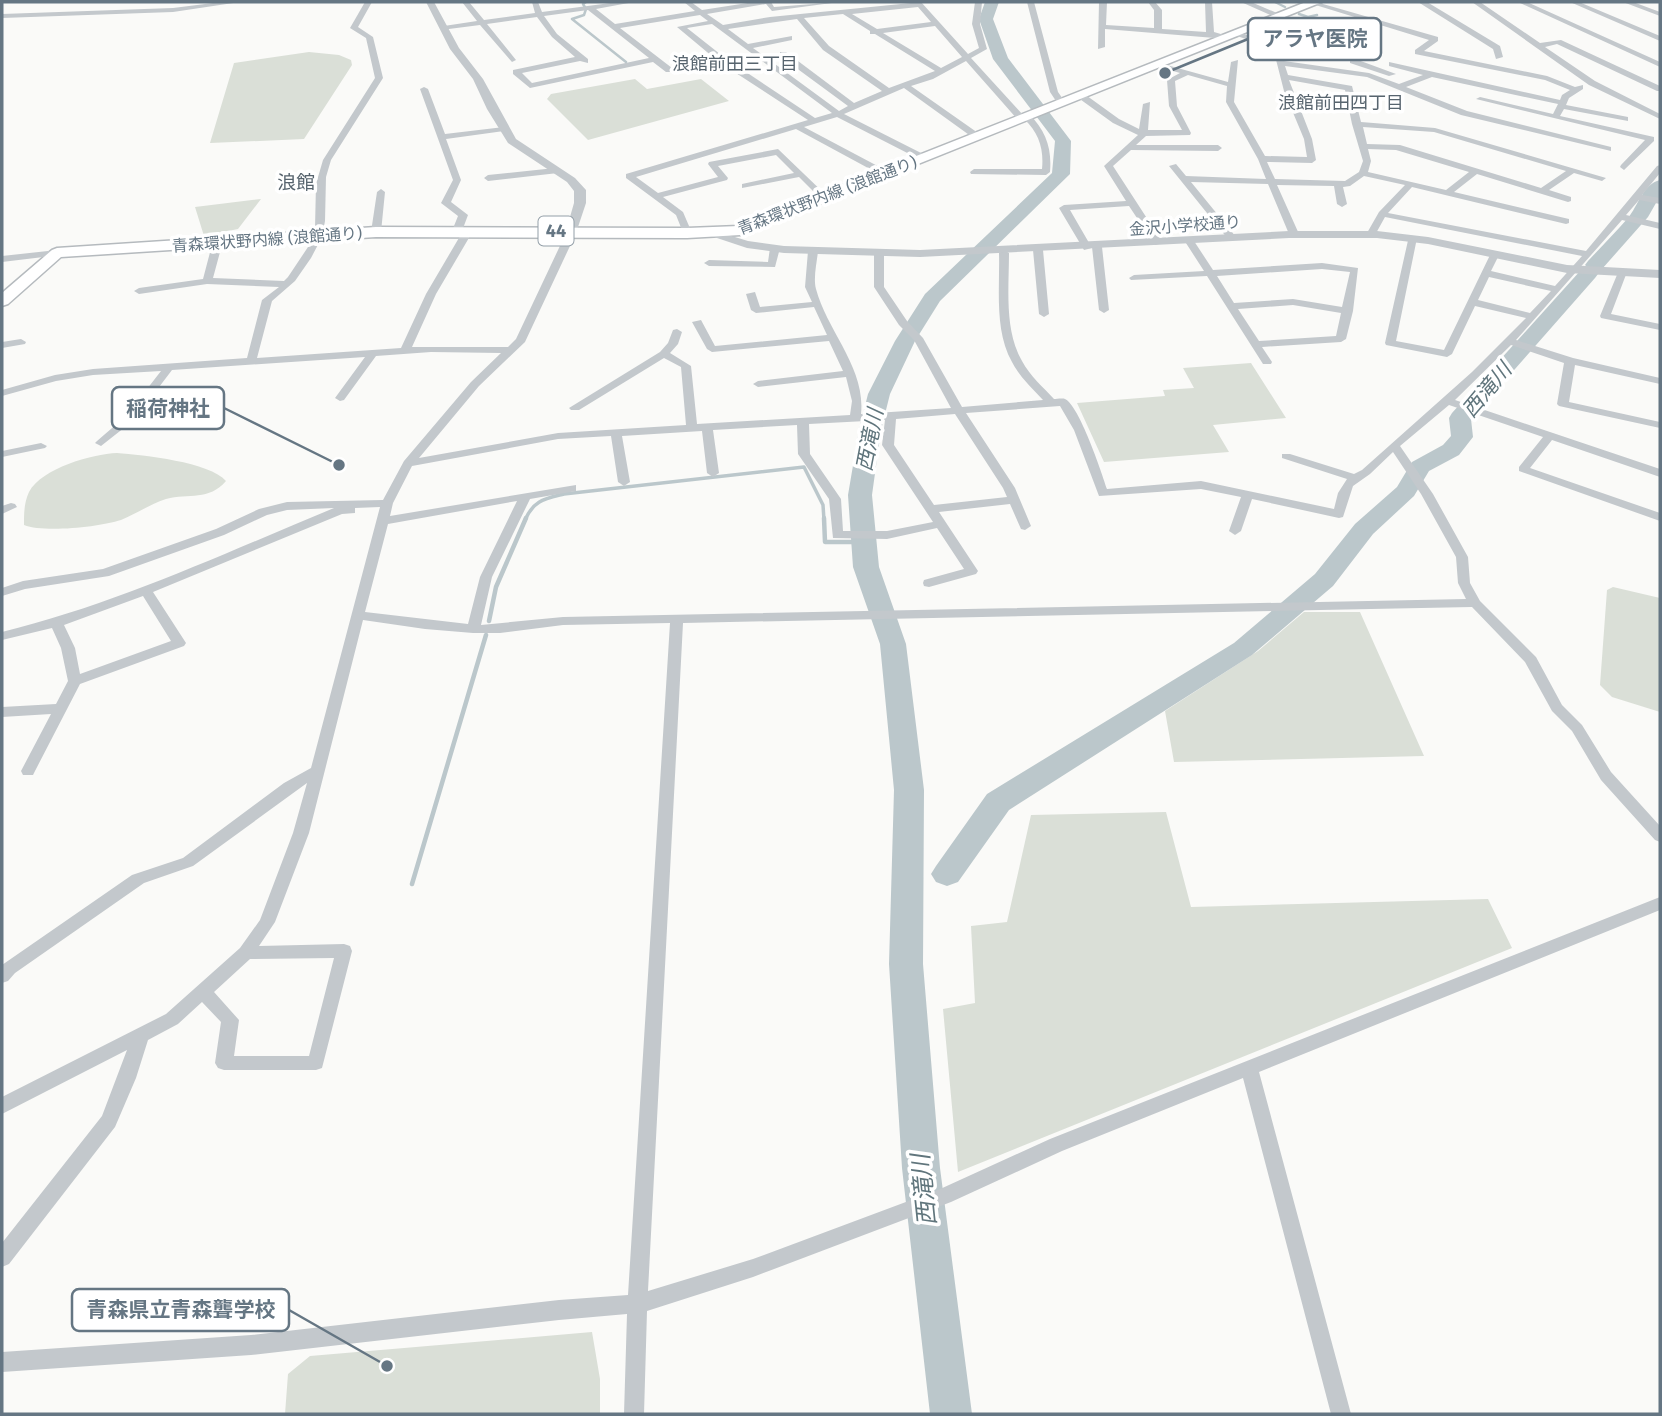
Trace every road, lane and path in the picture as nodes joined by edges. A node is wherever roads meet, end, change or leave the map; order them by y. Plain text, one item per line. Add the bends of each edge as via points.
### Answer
1 (74, 2) edge
2 (124, 2) edge
3 (236, 2) edge
4 (368, 2) edge
5 (430, 2) edge
6 (465, 2) edge
7 (535, 2) edge
8 (631, 2) edge
9 (687, 2) edge
10 (766, 2) edge
11 (835, 2) edge
12 (979, 2) edge
13 (1030, 2) edge
14 (1103, 2) edge
15 (1152, 2) edge
16 (1209, 2) edge
17 (1245, 2) edge
18 (1315, 2) edge
19 (1422, 2) edge
20 (1476, 2) edge
21 (1522, 2) edge
22 (1574, 2) edge
23 (1627, 2) edge
24 (815, 3) edge
25 (918, 3) edge
26 (617, 4) junction
27 (588, 8) junction
28 (625, 10) dead end
29 (119, 12) junction
30 (699, 12) junction
31 (844, 12) junction
32 (66, 13) junction
33 (1660, 14) edge
34 (538, 15) junction
35 (2, 16) edge
36 (632, 16) dead end
37 (799, 16) junction
38 (1274, 18) junction
39 (639, 22) junction
40 (713, 22) junction
41 (482, 23) junction
42 (935, 24) junction
43 (612, 27) junction
44 (1104, 27) junction
45 (444, 28) junction
46 (721, 28) junction
47 (1158, 31) junction
48 (1319, 31) junction
49 (873, 32) junction
50 (1210, 34) junction
51 (1232, 35) junction
52 (789, 38) dead end
53 (1660, 39) edge
54 (1539, 46) junction
55 (1101, 47) dead end
56 (745, 51) junction
57 (1301, 52) dead end
58 (783, 54) dead end
59 (1499, 57) dead end
60 (581, 58) junction
61 (733, 58) dead end
62 (968, 58) junction
63 (655, 59) junction
64 (512, 60) dead end
65 (722, 60) junction
66 (1235, 62) dead end
67 (1281, 63) junction
68 (1159, 64) junction
69 (1392, 64) dead end
70 (1660, 65) edge
71 (669, 70) dead end
72 (602, 71) junction
73 (940, 71) junction
74 (1186, 73) junction
75 (1392, 74) dead end
76 (1431, 75) junction
77 (1285, 77) junction
78 (1592, 83) junction
79 (1231, 85) junction
80 (906, 86) junction
81 (1398, 87) junction
82 (424, 89) dead end
83 (1574, 89) junction
84 (1660, 89) edge
85 (888, 91) junction
86 (1080, 95) junction
87 (1480, 99) dead end
88 (1147, 104) dead end
89 (1562, 104) junction
90 (854, 107) junction
91 (1038, 111) junction
92 (838, 114) junction
93 (1555, 117) junction
94 (1660, 117) edge
95 (1625, 119) dead end
96 (814, 121) junction
97 (1356, 124) junction
98 (797, 126) junction
99 (504, 129) junction
100 (1143, 133) junction
101 (1544, 134) junction
102 (975, 135) junction
103 (442, 137) junction
104 (1535, 141) dead end
105 (1363, 146) junction
106 (1129, 147) junction
107 (1526, 147) dead end
108 (1217, 148) dead end
109 (1608, 149) dead end
110 (1517, 154) junction
111 (924, 158) junction
112 (1262, 159) junction
113 (1173, 166) dead end
114 (1625, 167) dead end
115 (1660, 168) edge
116 (1573, 170) junction
117 (555, 171) junction
118 (1475, 171) junction
119 (974, 172) dead end
120 (884, 173) junction
121 (1363, 173) junction
122 (800, 174) junction
123 (488, 178) dead end
124 (1602, 178) dead end
125 (1657, 178) edge
126 (1183, 179) junction
127 (1273, 183) junction
128 (1338, 184) junction
129 (745, 186) dead end
130 (1409, 186) junction
131 (1542, 191) junction
132 (381, 192) dead end
133 (1446, 194) junction
134 (658, 197) junction
135 (825, 198) junction
136 (1568, 199) dead end
137 (1649, 199) edge
138 (1132, 203) junction
139 (1342, 204) dead end
140 (1382, 214) junction
141 (1620, 217) junction
142 (1566, 221) dead end
143 (1660, 226) edge
144 (463, 230) junction
145 (572, 231) junction
146 (376, 232) junction
147 (687, 233) junction
148 (712, 233) junction
149 (1372, 233) junction
150 (1294, 234) junction
151 (317, 235) junction
152 (1231, 237) junction
153 (1412, 238) junction
154 (1189, 240) junction
155 (218, 242) junction
156 (1158, 243) junction
157 (1092, 247) junction
158 (775, 248) junction
159 (1038, 250) junction
160 (813, 251) junction
161 (57, 253) junction
162 (1004, 253) junction
163 (879, 254) junction
164 (1586, 254) junction
165 (1494, 255) junction
166 (2, 259) edge
167 (709, 263) dead end
168 (1572, 269) junction
169 (1622, 272) junction
170 (1210, 273) junction
171 (1486, 273) junction
172 (1660, 274) edge
173 (1134, 278) dead end
174 (207, 281) junction
175 (287, 284) junction
176 (1556, 289) junction
177 (139, 291) dead end
178 (751, 294) dead end
179 (2, 301) edge
180 (1473, 302) junction
181 (817, 304) junction
182 (1231, 306) junction
183 (1104, 310) dead end
184 (1348, 310) junction
185 (1044, 314) dead end
186 (1530, 316) junction
187 (697, 322) dead end
188 (1660, 327) edge
189 (677, 332) dead end
190 (832, 338) junction
191 (21, 342) dead end
192 (1256, 344) junction
193 (2, 345) edge
194 (1517, 345) junction
195 (405, 350) junction
196 (513, 350) junction
197 (373, 353) junction
198 (664, 355) junction
199 (1570, 361) junction
200 (251, 362) junction
201 (1267, 362) dead end
202 (168, 368) junction
203 (848, 374) junction
204 (1660, 381) edge
205 (758, 384) dead end
206 (2, 393) edge
207 (340, 398) dead end
208 (1447, 401) junction
209 (1051, 402) junction
210 (575, 408) dead end
211 (958, 410) junction
212 (888, 416) junction
213 (858, 418) junction
214 (803, 422) junction
215 (1660, 425) edge
216 (707, 428) junction
217 (692, 429) junction
218 (616, 433) junction
219 (1550, 436) junction
220 (101, 443) dead end
221 (1394, 445) junction
222 (41, 446) dead end
223 (2, 454) edge
224 (1286, 456) dead end
225 (408, 463) junction
226 (713, 473) dead end
227 (1660, 473) edge
228 (1352, 477) junction
229 (624, 481) dead end
230 (572, 488) dead end
231 (1248, 495) junction
232 (525, 496) junction
233 (1014, 500) junction
234 (931, 509) junction
235 (384, 511) junction
236 (1660, 517) edge
237 (940, 524) junction
238 (1025, 526) dead end
239 (1235, 531) dead end
240 (929, 583) dead end
241 (146, 590) junction
242 (2, 592) edge
243 (1475, 603) junction
244 (360, 615) junction
245 (677, 621) junction
246 (56, 623) junction
247 (473, 629) junction
248 (2, 636) edge
249 (75, 681) junction
250 (61, 709) junction
251 (2, 712) edge
252 (318, 770) junction
253 (28, 771) dead end
254 (1660, 836) edge
255 (1660, 903) edge
256 (246, 953) junction
257 (2, 976) edge
258 (204, 993) junction
259 (140, 1037) junction
260 (1249, 1069) junction
261 (2, 1105) edge
262 (2, 1258) edge
263 (637, 1304) junction
264 (2, 1362) edge
265 (634, 1414) edge
266 (1341, 1414) edge

1 - 32 street
2 - 29 street
3 - 29 street
4 - 151 street via 354,28 369,37 379,78 322,171
5 - 45 street
6 - 41 street
7 - 34 street
8 - 26 street
9 - 30 street
10 - 24 street via 772,9
10 - 30 street
11 - 24 street
12 - 62 street via 973,11 983,49
13 - 91 street via 1054,93
14 - 44 street
15 - 47 street via 1158,10
16 - 50 street
17 - 38 street
18 - 38 main road, 青森環状野内線 (浪館通り) / 44
18 - 83 street via 1435,39 1418,52 1547,78
19 - 59 street via 1497,48
20 - 54 street
21 - 70 street
22 - 53 street
23 - 33 street
25 - 31 street
25 - 42 street
26 - 27 street
26 - 28 street
27 - 34 street
27 - 43 street
29 - 32 street
30 - 39 street
30 - 40 street
31 - 37 street
31 - 49 street
32 - 35 street
34 - 41 street
34 - 60 street
36 - 39 street
37 - 46 street
37 - 85 street via 826,48
38 - 48 street
38 - 51 main road, 青森環状野内線 (浪館通り) / 44
39 - 43 street
40 - 46 street
40 - 65 street via 681,27
41 - 45 street
41 - 64 street
42 - 49 street
42 - 62 street
43 - 63 street
44 - 47 street
44 - 55 street
45 - 99 street
46 - 56 street
47 - 50 street
48 - 57 street
48 - 75 street via 1371,41 1353,61
49 - 73 street
50 - 51 street
51 - 67 street via 1276,47
51 - 68 main road, 青森環状野内線 (浪館通り) / 44
52 - 56 street
54 - 78 street
54 - 84 street via 1558,42
56 - 92 street via 756,54
58 - 90 street
60 - 72 street
60 - 72 street via 516,72 530,86
61 - 65 street
62 - 73 street
62 - 91 street
63 - 71 street
63 - 72 street
65 - 96 street
66 - 79 street
67 - 77 street
67 - 81 street via 1369,75
68 - 74 street
68 - 86 main road, 青森環状野内線 (浪館通り) / 44
69 - 76 street
73 - 80 street
74 - 79 street
74 - 100 street via 1171,80 1173,106 1187,133
76 - 81 street
76 - 89 street
77 - 97 street via 1349,88
77 - 112 street via 1312,160
78 - 83 street
78 - 94 street
79 - 112 street via 1230,102
80 - 85 street
80 - 102 street
81 - 101 street via 1464,113
82 - 103 street
83 - 89 street
85 - 90 street
86 - 91 main road, 青森環状野内線 (浪館通り) / 44
86 - 100 street via 1116,121
87 - 93 street
88 - 100 street
89 - 93 street
89 - 95 street
90 - 92 street
91 - 102 main road, 青森環状野内線 (浪館通り) / 44
91 - 119 street via 1046,144 1046,172
92 - 96 street
92 - 111 street
93 - 114 street via 1651,139
96 - 98 street
97 - 105 street
97 - 110 street via 1435,130
98 - 120 street
98 - 134 street via 629,176
99 - 103 street
99 - 117 street via 518,147
100 - 106 street
101 - 104 street
101 - 109 street
102 - 111 main road, 青森環状野内線 (浪館通り) / 44
103 - 144 street via 457,180 446,203 463,215
105 - 118 street via 1397,147
105 - 121 street via 1367,161
106 - 108 street
106 - 138 street via 1108,166
107 - 110 street
110 - 116 street
111 - 120 main road, 青森環状野内線 (浪館通り) / 44
112 - 127 street
113 - 126 street
115 - 125 street
116 - 124 street
116 - 131 street
117 - 123 street
117 - 145 street via 580,190
118 - 131 street
118 - 133 street
120 - 135 main road, 青森環状野内線 (浪館通り) / 44
121 - 128 street via 1347,184
121 - 130 street
122 - 129 street
122 - 134 street via 778,152 712,164 724,178
122 - 135 street
125 - 137 street
126 - 127 street
126 - 152 street
127 - 128 street
127 - 150 street
128 - 139 street
130 - 133 street
130 - 140 street
131 - 136 street
132 - 146 street
133 - 142 street
134 - 147 street via 680,214
135 - 148 main road, 青森環状野内線 (浪館通り) / 44 via 755,226
137 - 141 street
138 - 156 street
138 - 157 street via 1064,208
140 - 149 street
140 - 164 street
141 - 143 street
141 - 164 street
144 - 145 main road, 青森環状野内線 (浪館通り) / 44
144 - 146 main road, 青森環状野内線 (浪館通り) / 44
144 - 195 street
145 - 147 main road, 青森環状野内線 (浪館通り) / 44
145 - 196 street
146 - 151 main road, 青森環状野内線 (浪館通り) / 44
147 - 148 main road, 青森環状野内線 (浪館通り) / 44
148 - 158 street, 金沢小学校通り via 746,245
149 - 150 street, 金沢小学校通り
149 - 153 street, 金沢小学校通り
150 - 152 street, 金沢小学校通り
151 - 155 main road, 青森環状野内線 (浪館通り) / 44
151 - 175 street
152 - 154 street, 金沢小学校通り
153 - 165 street, 金沢小学校通り
153 - 180 street via 1390,343 1447,354
154 - 156 street, 金沢小学校通り
154 - 170 street
155 - 161 main road, 青森環状野内線 (浪館通り) / 44
155 - 174 street
156 - 157 street, 金沢小学校通り
157 - 159 street, 金沢小学校通り
157 - 183 street
158 - 160 street, 金沢小学校通り
158 - 167 street via 772,265
159 - 162 street, 金沢小学校通り
159 - 185 street
160 - 163 street, 金沢小学校通り
160 - 181 street via 810,287
161 - 166 street
161 - 179 main road
162 - 163 street, 金沢小学校通り
162 - 209 street via 1009,338 1015,358
163 - 211 street via 879,287 918,338
164 - 168 street
165 - 168 street, 金沢小学校通り
165 - 171 street
168 - 169 street, 金沢小学校通り
168 - 176 street
169 - 172 street, 金沢小学校通り
169 - 188 street via 1605,316
170 - 173 street
170 - 182 street
170 - 184 street via 1322,266 1356,270
171 - 176 street
171 - 180 street
174 - 175 street
174 - 177 street
175 - 200 street via 267,300
176 - 186 street
178 - 181 street via 756,310
180 - 186 street
181 - 190 street
182 - 184 street via 1293,302
182 - 192 street
184 - 192 street via 1341,339
186 - 194 street
187 - 190 street via 712,349
189 - 198 street
190 - 203 street
191 - 193 street
192 - 201 street
194 - 199 street
194 - 208 street
195 - 196 street
195 - 197 street
196 - 225 street via 475,384
197 - 200 street
197 - 207 street
198 - 210 street
198 - 217 street via 687,366
199 - 204 street
199 - 215 street via 1563,404
200 - 202 street
202 - 206 street via 54,378
202 - 220 street via 130,418
203 - 205 street
203 - 213 street
208 - 219 street
208 - 221 street
209 - 211 street
209 - 231 street via 1063,402 1080,430 1104,493 1201,485
211 - 212 street
211 - 233 street
212 - 213 street
212 - 234 street via 888,445
213 - 214 street
214 - 216 street
214 - 237 street via 804,454 835,499 837,536 874,536
216 - 217 street
216 - 226 street
217 - 218 street
218 - 225 street via 558,436
218 - 229 street
219 - 227 street
219 - 236 street via 1523,469
221 - 228 street via 1366,472
221 - 243 street via 1462,557 1464,583
222 - 223 street
224 - 228 street
225 - 235 street
228 - 231 street via 1344,486 1339,514
230 - 232 street
231 - 239 street
232 - 235 street
232 - 247 street via 486,578
233 - 234 street
233 - 238 street
234 - 237 street
235 - 241 street via 340,510
235 - 242 street via 287,506 105,573
235 - 244 street
237 - 240 street via 972,571
241 - 246 street
241 - 249 street via 180,643
243 - 245 street
243 - 254 street via 1531,660 1557,708 1577,728 1606,776
244 - 247 street
244 - 252 street
245 - 247 street via 563,621
245 - 263 street
246 - 248 street
246 - 249 street via 68,648
249 - 250 street
250 - 251 street
250 - 253 street
252 - 256 street via 301,833 267,922
252 - 257 street via 188,862 138,878
255 - 260 street
256 - 258 street
256 - 258 street via 344,951 316,1063 224,1063 230,1020
258 - 259 street
259 - 261 street
259 - 262 street via 109,1121
260 - 263 street via 1056,1145 943,1196 752,1268
260 - 266 street
263 - 264 street via 251,1345
263 - 265 street

